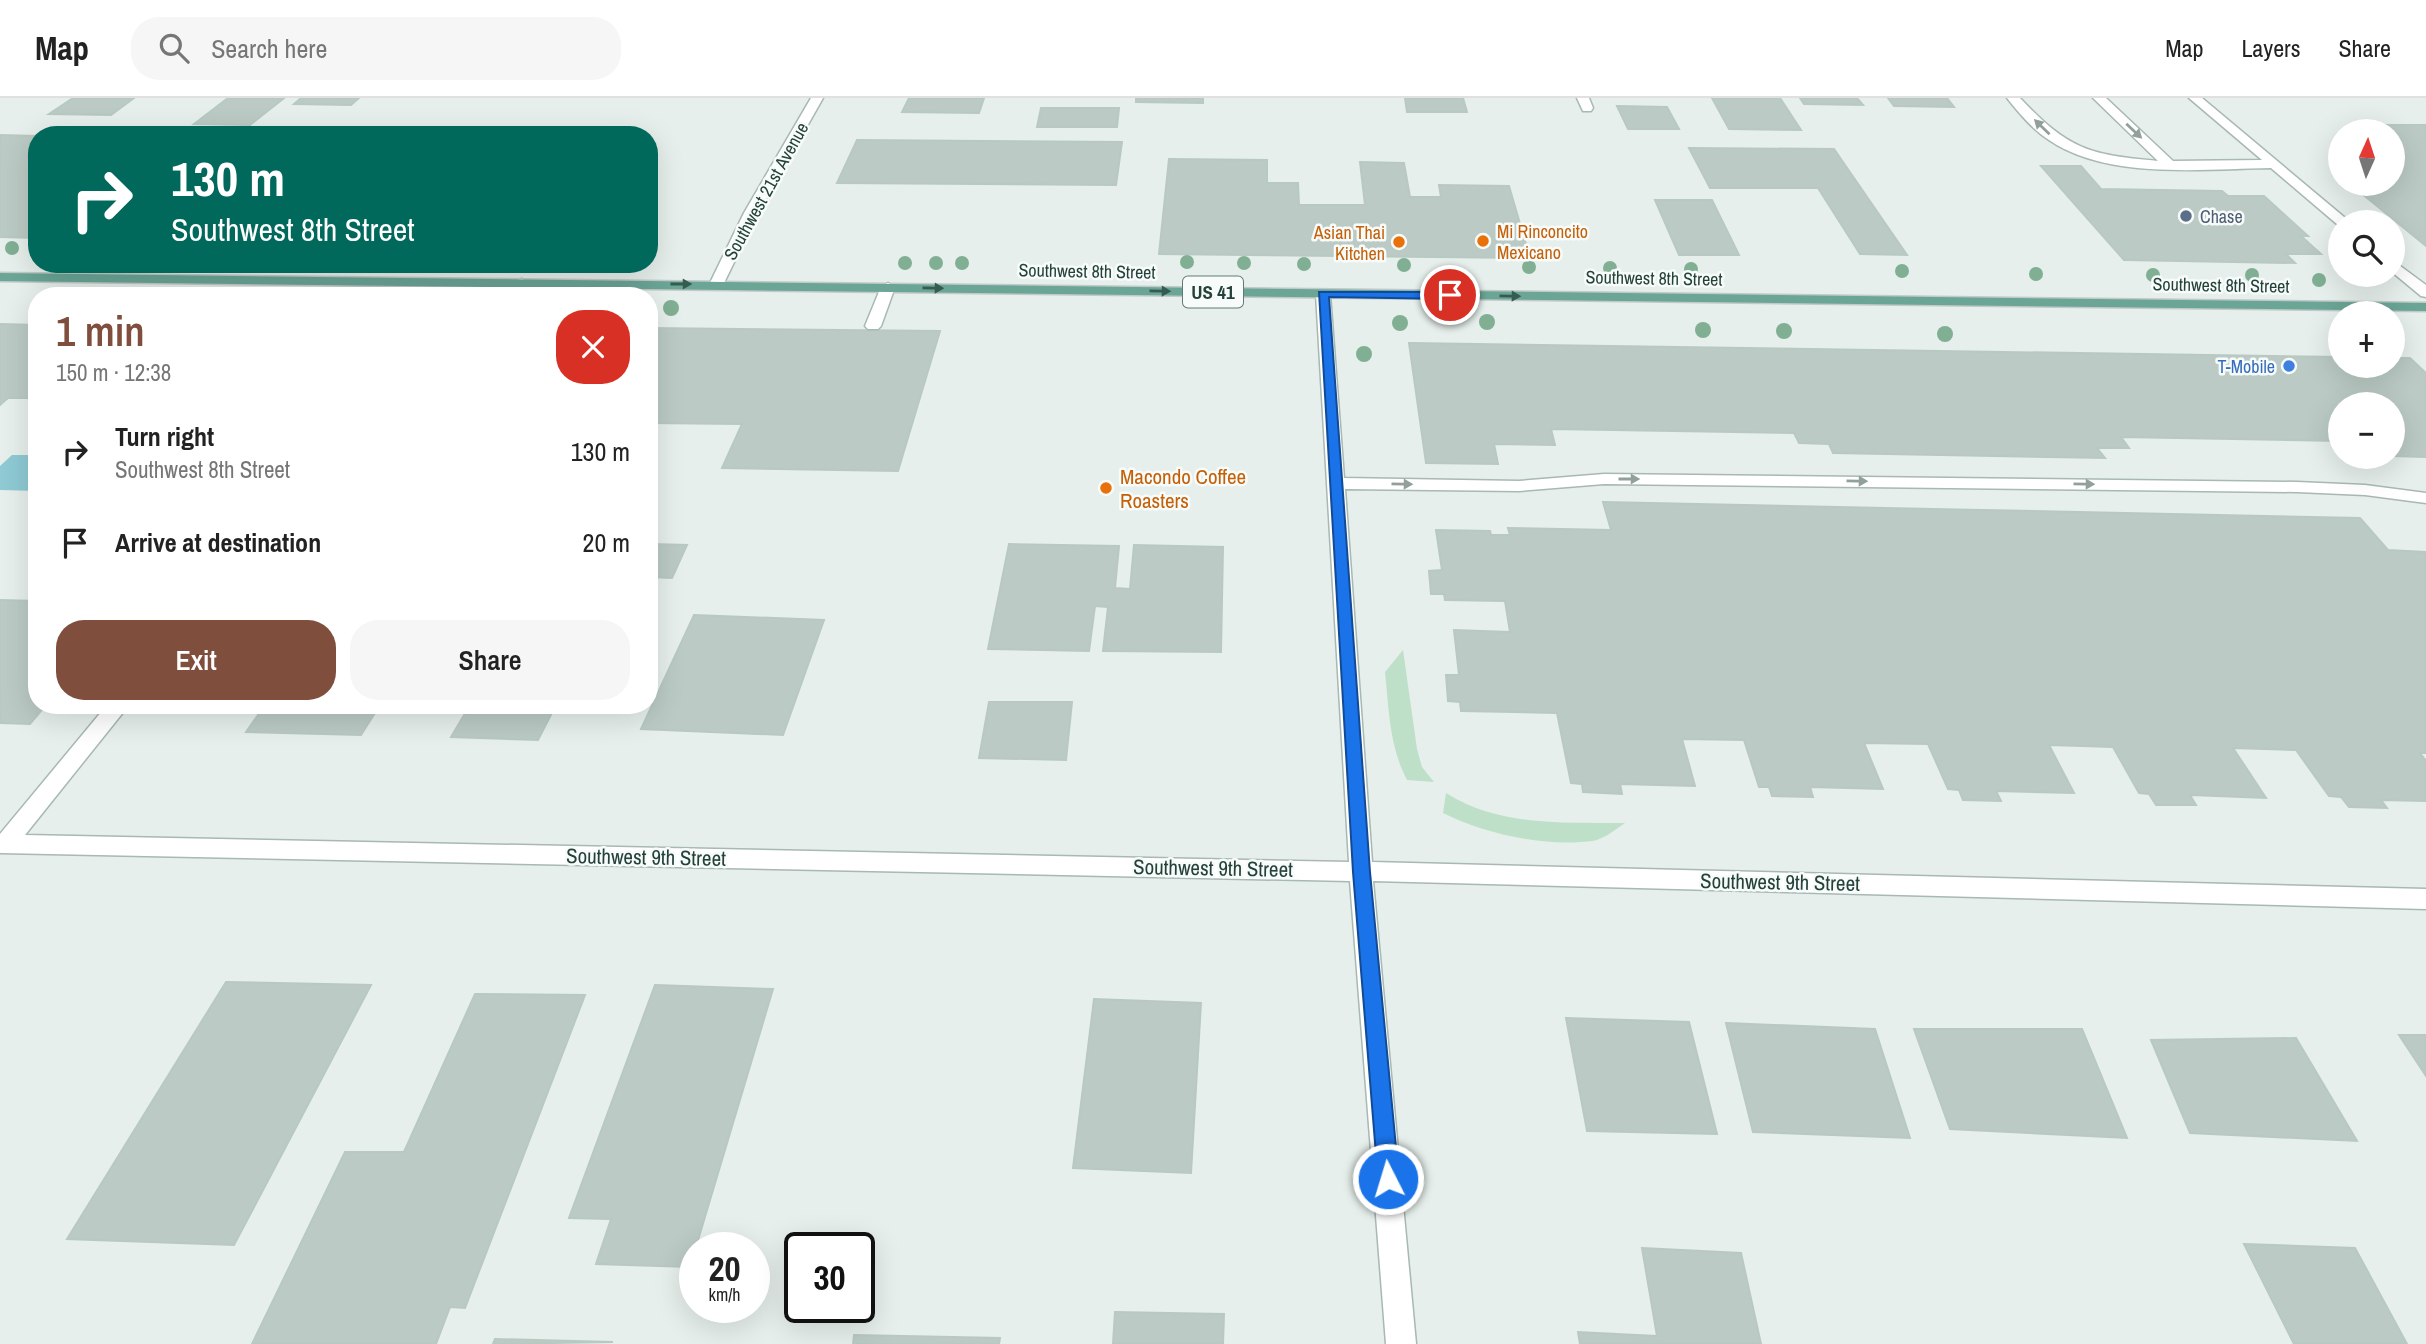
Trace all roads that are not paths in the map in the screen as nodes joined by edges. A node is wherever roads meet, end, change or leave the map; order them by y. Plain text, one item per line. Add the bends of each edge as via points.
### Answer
1 (817, 98) edge
2 (2013, 98) edge
3 (2099, 98) edge
4 (2195, 98) edge
5 (2169, 164) junction
6 (2273, 164) junction
7 (2329, 210) edge
8 (2405, 275) edge
9 (0, 278) edge
10 (522, 283) junction
11 (716, 285) junction
12 (519, 287) edge
13 (888, 287) junction
14 (2426, 293) edge
15 (1323, 294) junction
16 (2426, 307) edge
17 (873, 326) dead end
18 (1334, 483) junction
19 (2426, 498) edge
20 (112, 714) edge
21 (3, 844) edge
22 (1362, 872) junction
23 (2426, 899) edge
24 (1401, 1344) edge

1 - 11 street, Southwest 21st Avenue
5 -> 2 street via 2127,163 2077,149 2055,139
3 -> 5 street
4 - 6 street
5 - 6 street
6 - 7 street
8 - 14 street
9 - 10 main road, Southwest 8th Street / US 41
10 -> 11 main road, Southwest 8th Street / US 41
10 - 12 street
11 - 13 main road, Southwest 8th Street / US 41
13 -> 15 main road, Southwest 8th Street / US 41
13 - 17 street
15 -> 16 main road, Southwest 8th Street / US 41
15 - 18 street
18 -> 19 street via 1519,486 1604,479 2193,485 2365,490
18 - 22 street
20 - 21 street
21 - 22 street, Southwest 9th Street
22 - 23 street, Southwest 9th Street
22 - 24 street

